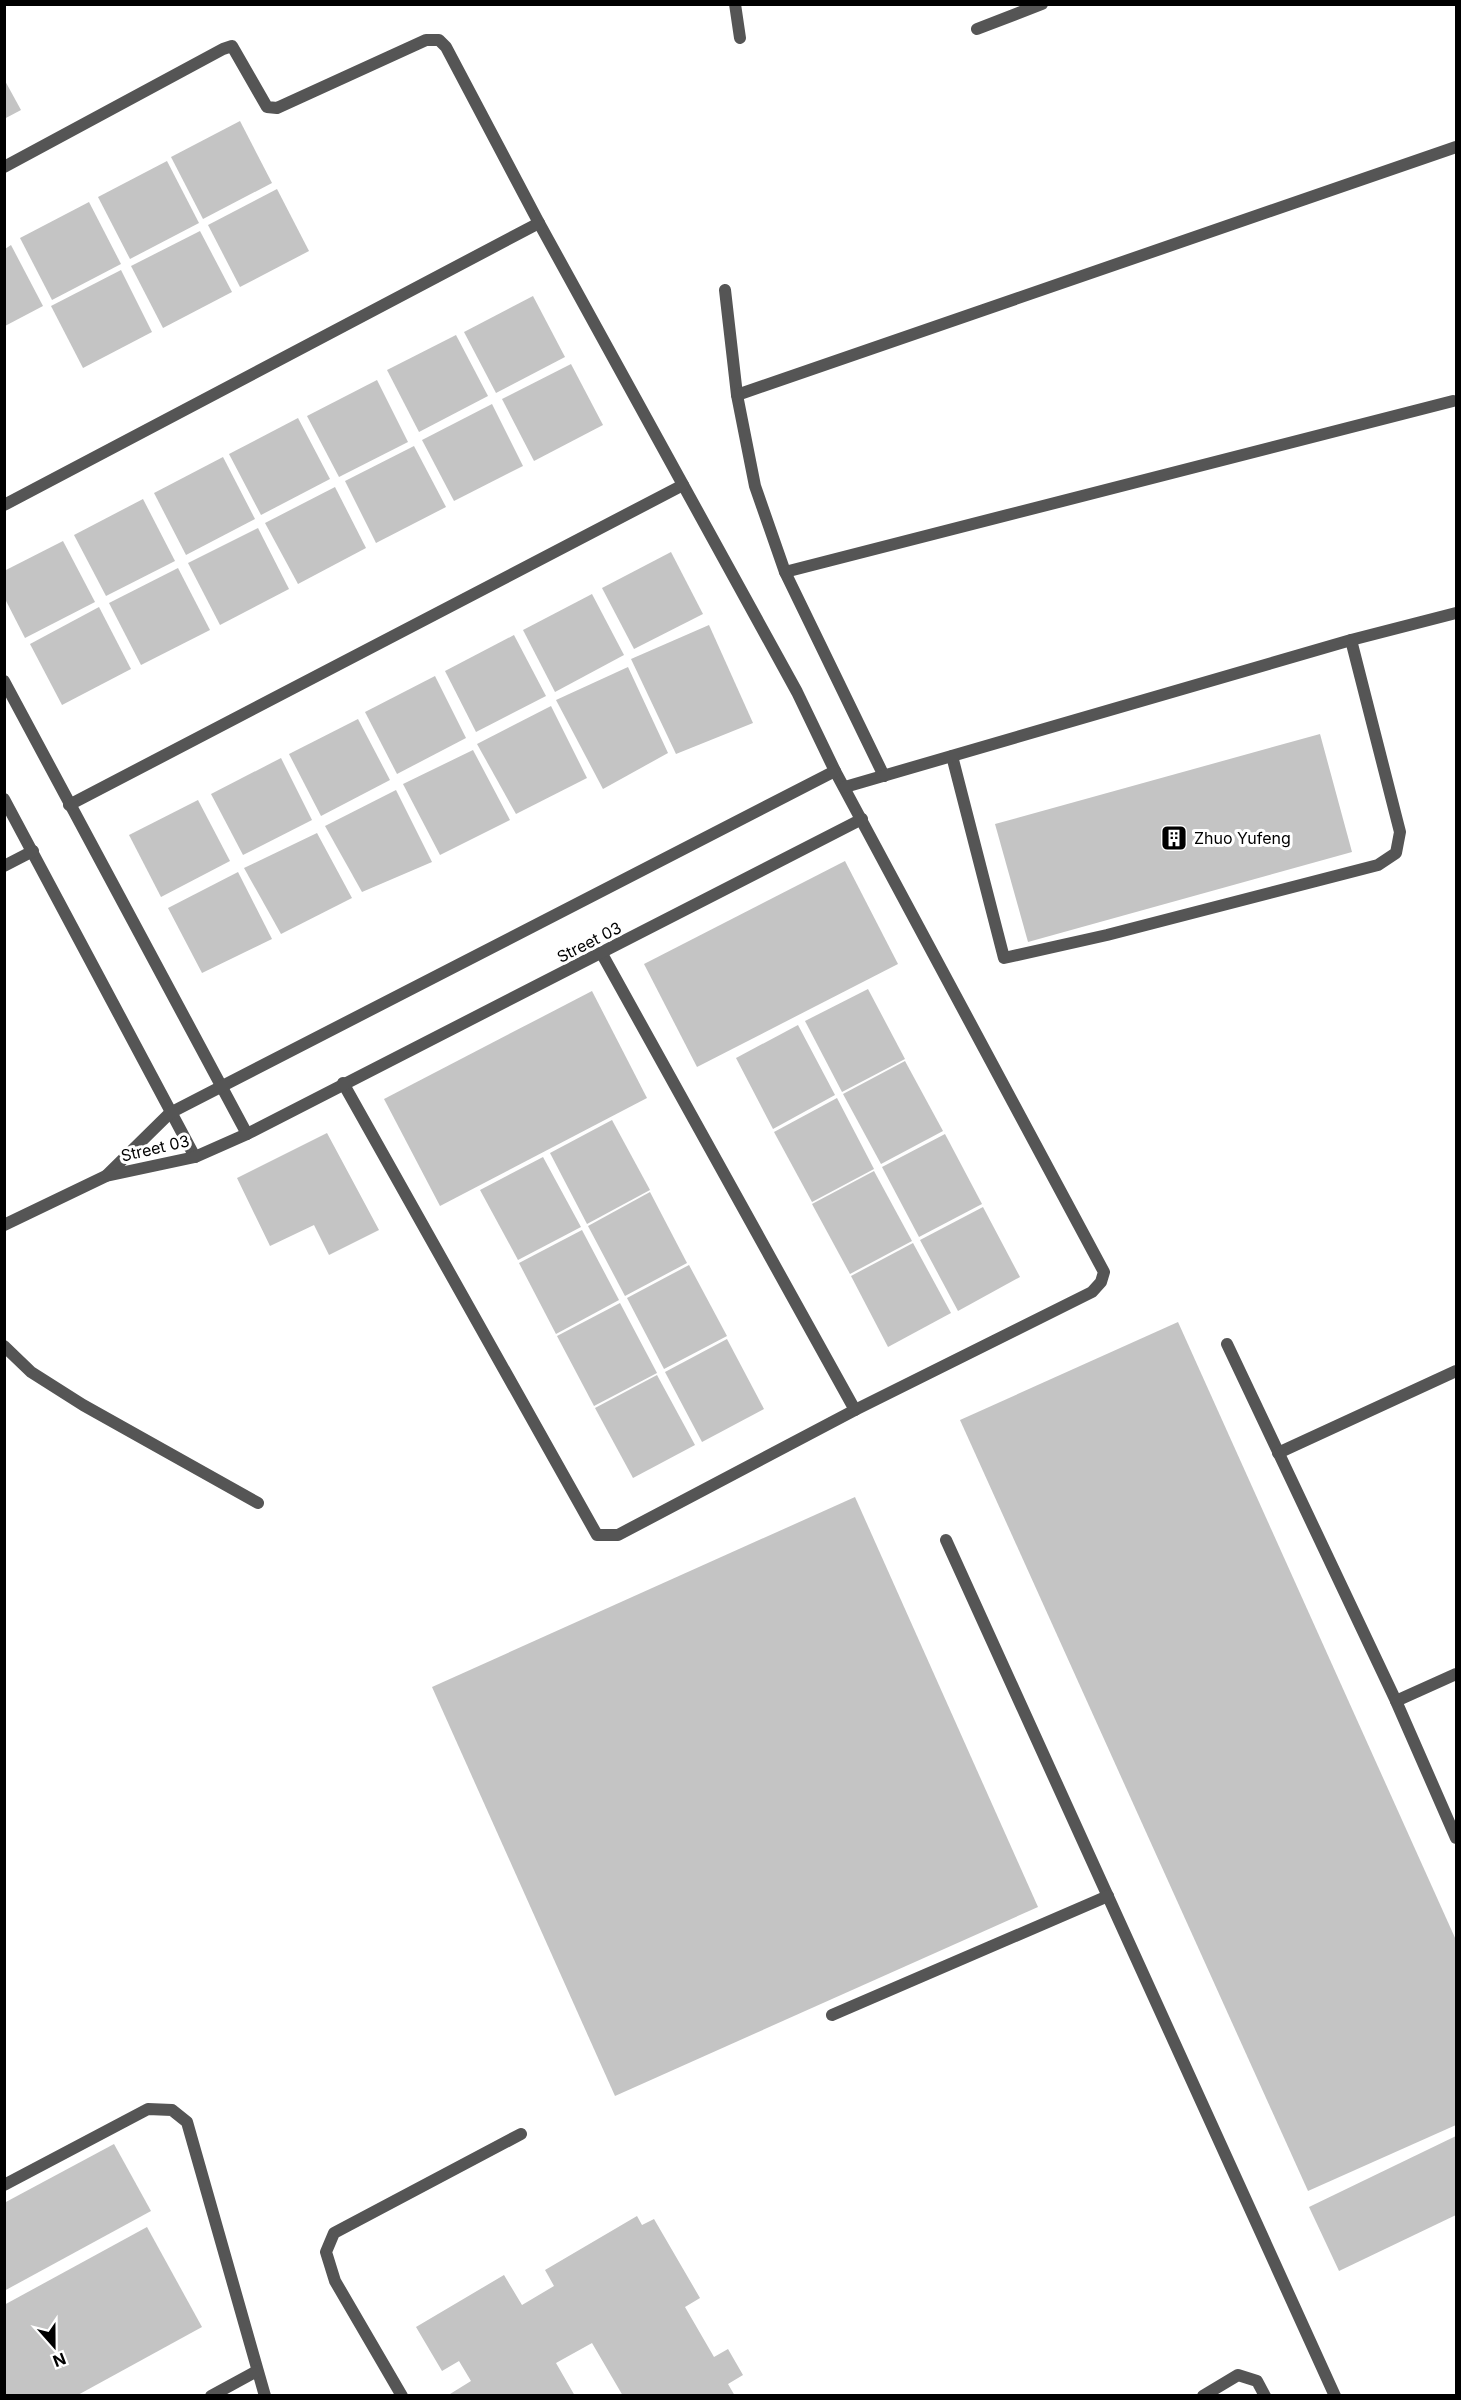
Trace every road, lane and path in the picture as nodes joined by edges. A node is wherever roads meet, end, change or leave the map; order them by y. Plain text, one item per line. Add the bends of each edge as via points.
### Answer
1 (735, 4) edge
2 (1042, 4) edge
3 (977, 29) dead end
4 (740, 38) dead end
5 (1456, 147) edge
6 (4, 167) edge
7 (539, 222) junction
8 (725, 290) dead end
9 (737, 395) junction
10 (1453, 401) dead end
11 (683, 485) junction
12 (4, 505) edge
13 (785, 572) junction
14 (1456, 613) edge
15 (1351, 640) junction
16 (4, 681) edge
17 (952, 756) junction
18 (836, 771) junction
19 (884, 776) junction
20 (845, 788) junction
21 (4, 799) edge
22 (69, 805) junction
23 (862, 819) junction
24 (33, 851) junction
25 (4, 866) edge
26 (602, 954) junction
27 (343, 1083) junction
28 (222, 1087) junction
29 (170, 1113) junction
30 (247, 1134) junction
31 (195, 1157) junction
32 (105, 1176) junction
33 (4, 1225) edge
34 (1227, 1344) dead end
35 (4, 1346) edge
36 (1456, 1371) edge
37 (855, 1410) junction
38 (1278, 1453) junction
39 (258, 1503) dead end
40 (946, 1539) dead end
41 (1456, 1674) edge
42 (1396, 1701) junction
43 (1456, 1838) edge
44 (1108, 1896) junction
45 (832, 2015) dead end
46 (522, 2134) dead end
47 (4, 2186) edge
48 (257, 2371) junction
49 (211, 2396) edge
50 (264, 2396) edge
51 (402, 2396) edge
52 (1203, 2396) edge
53 (1265, 2396) edge
54 (1335, 2396) edge

1 - 4 street
2 - 3 street
5 - 9 street
6 - 7 street via 232,46 267,107 277,108 426,40 439,40
7 - 11 street
7 - 12 street
8 - 9 street
9 - 13 street via 754,486
10 - 13 street
11 - 18 street
11 - 22 street
13 - 19 street
14 - 15 street
15 - 17 street
15 - 17 street via 1400,832 1396,853 1378,865 1004,958
16 - 22 street
17 - 19 street
18 - 20 street
18 - 28 street, Street 03
19 - 20 street
20 - 23 street
21 - 24 street
22 - 28 street
23 - 26 street, Street 03
23 - 37 street via 1104,1272 1092,1292
24 - 25 street
24 - 29 street
26 - 27 street, Street 03
26 - 37 street
27 - 30 street, Street 03
27 - 37 street via 597,1535 618,1535
28 - 29 street, Street 03
28 - 30 street
29 - 31 street
29 - 32 street, Street 03
30 - 31 street, Street 03
31 - 32 street, Street 03
32 - 33 street
34 - 38 street
35 - 39 street via 31,1372 83,1405
36 - 38 street
38 - 42 street
40 - 44 street
41 - 42 street
42 - 43 street
44 - 45 street
44 - 54 street
46 - 51 street via 334,2233 326,2252 335,2281
47 - 48 street via 148,2109 172,2110 187,2122
48 - 49 street
48 - 50 street
52 - 53 street via 1238,2375 1257,2381

